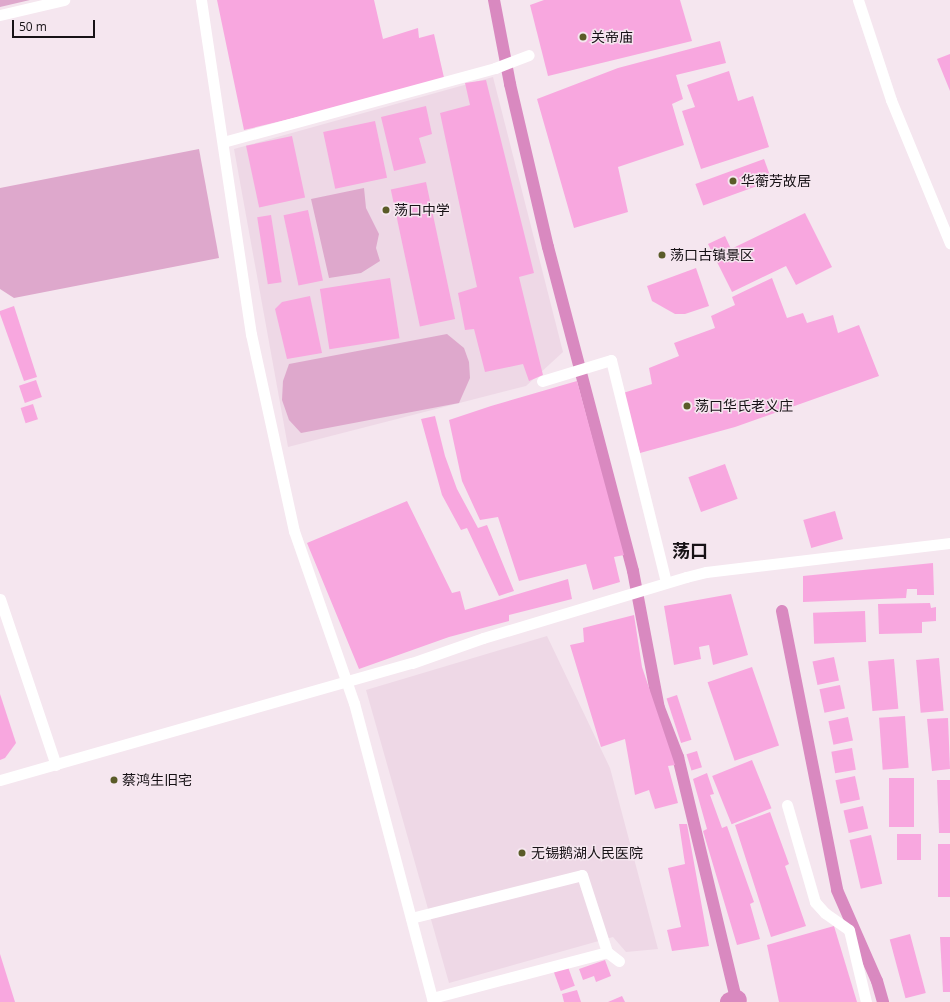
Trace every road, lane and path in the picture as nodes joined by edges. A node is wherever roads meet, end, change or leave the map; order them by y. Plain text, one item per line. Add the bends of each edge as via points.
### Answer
1 (64, 0) edge
2 (201, 0) edge
3 (858, 0) edge
4 (0, 15) edge
5 (529, 55) dead end
6 (223, 142) junction
7 (950, 243) edge
8 (542, 381) dead end
9 (950, 542) edge
10 (661, 584) junction
11 (0, 599) edge
12 (347, 682) junction
13 (56, 765) junction
14 (0, 780) edge
15 (787, 805) dead end
16 (411, 918) junction
17 (607, 952) junction
18 (619, 961) dead end
19 (433, 1000) edge
20 (866, 1002) edge

1 - 4 street
2 - 6 street
3 - 7 street via 891,100
5 - 6 street via 496,68
6 - 12 street via 251,334 294,531
8 - 10 street via 611,360
9 - 10 street via 706,572
10 - 12 street
11 - 13 street
12 - 13 street
12 - 16 street
13 - 14 street
15 - 20 street via 815,902 825,914 849,930
16 - 17 street via 582,875
16 - 19 street
17 - 18 street
17 - 19 street

